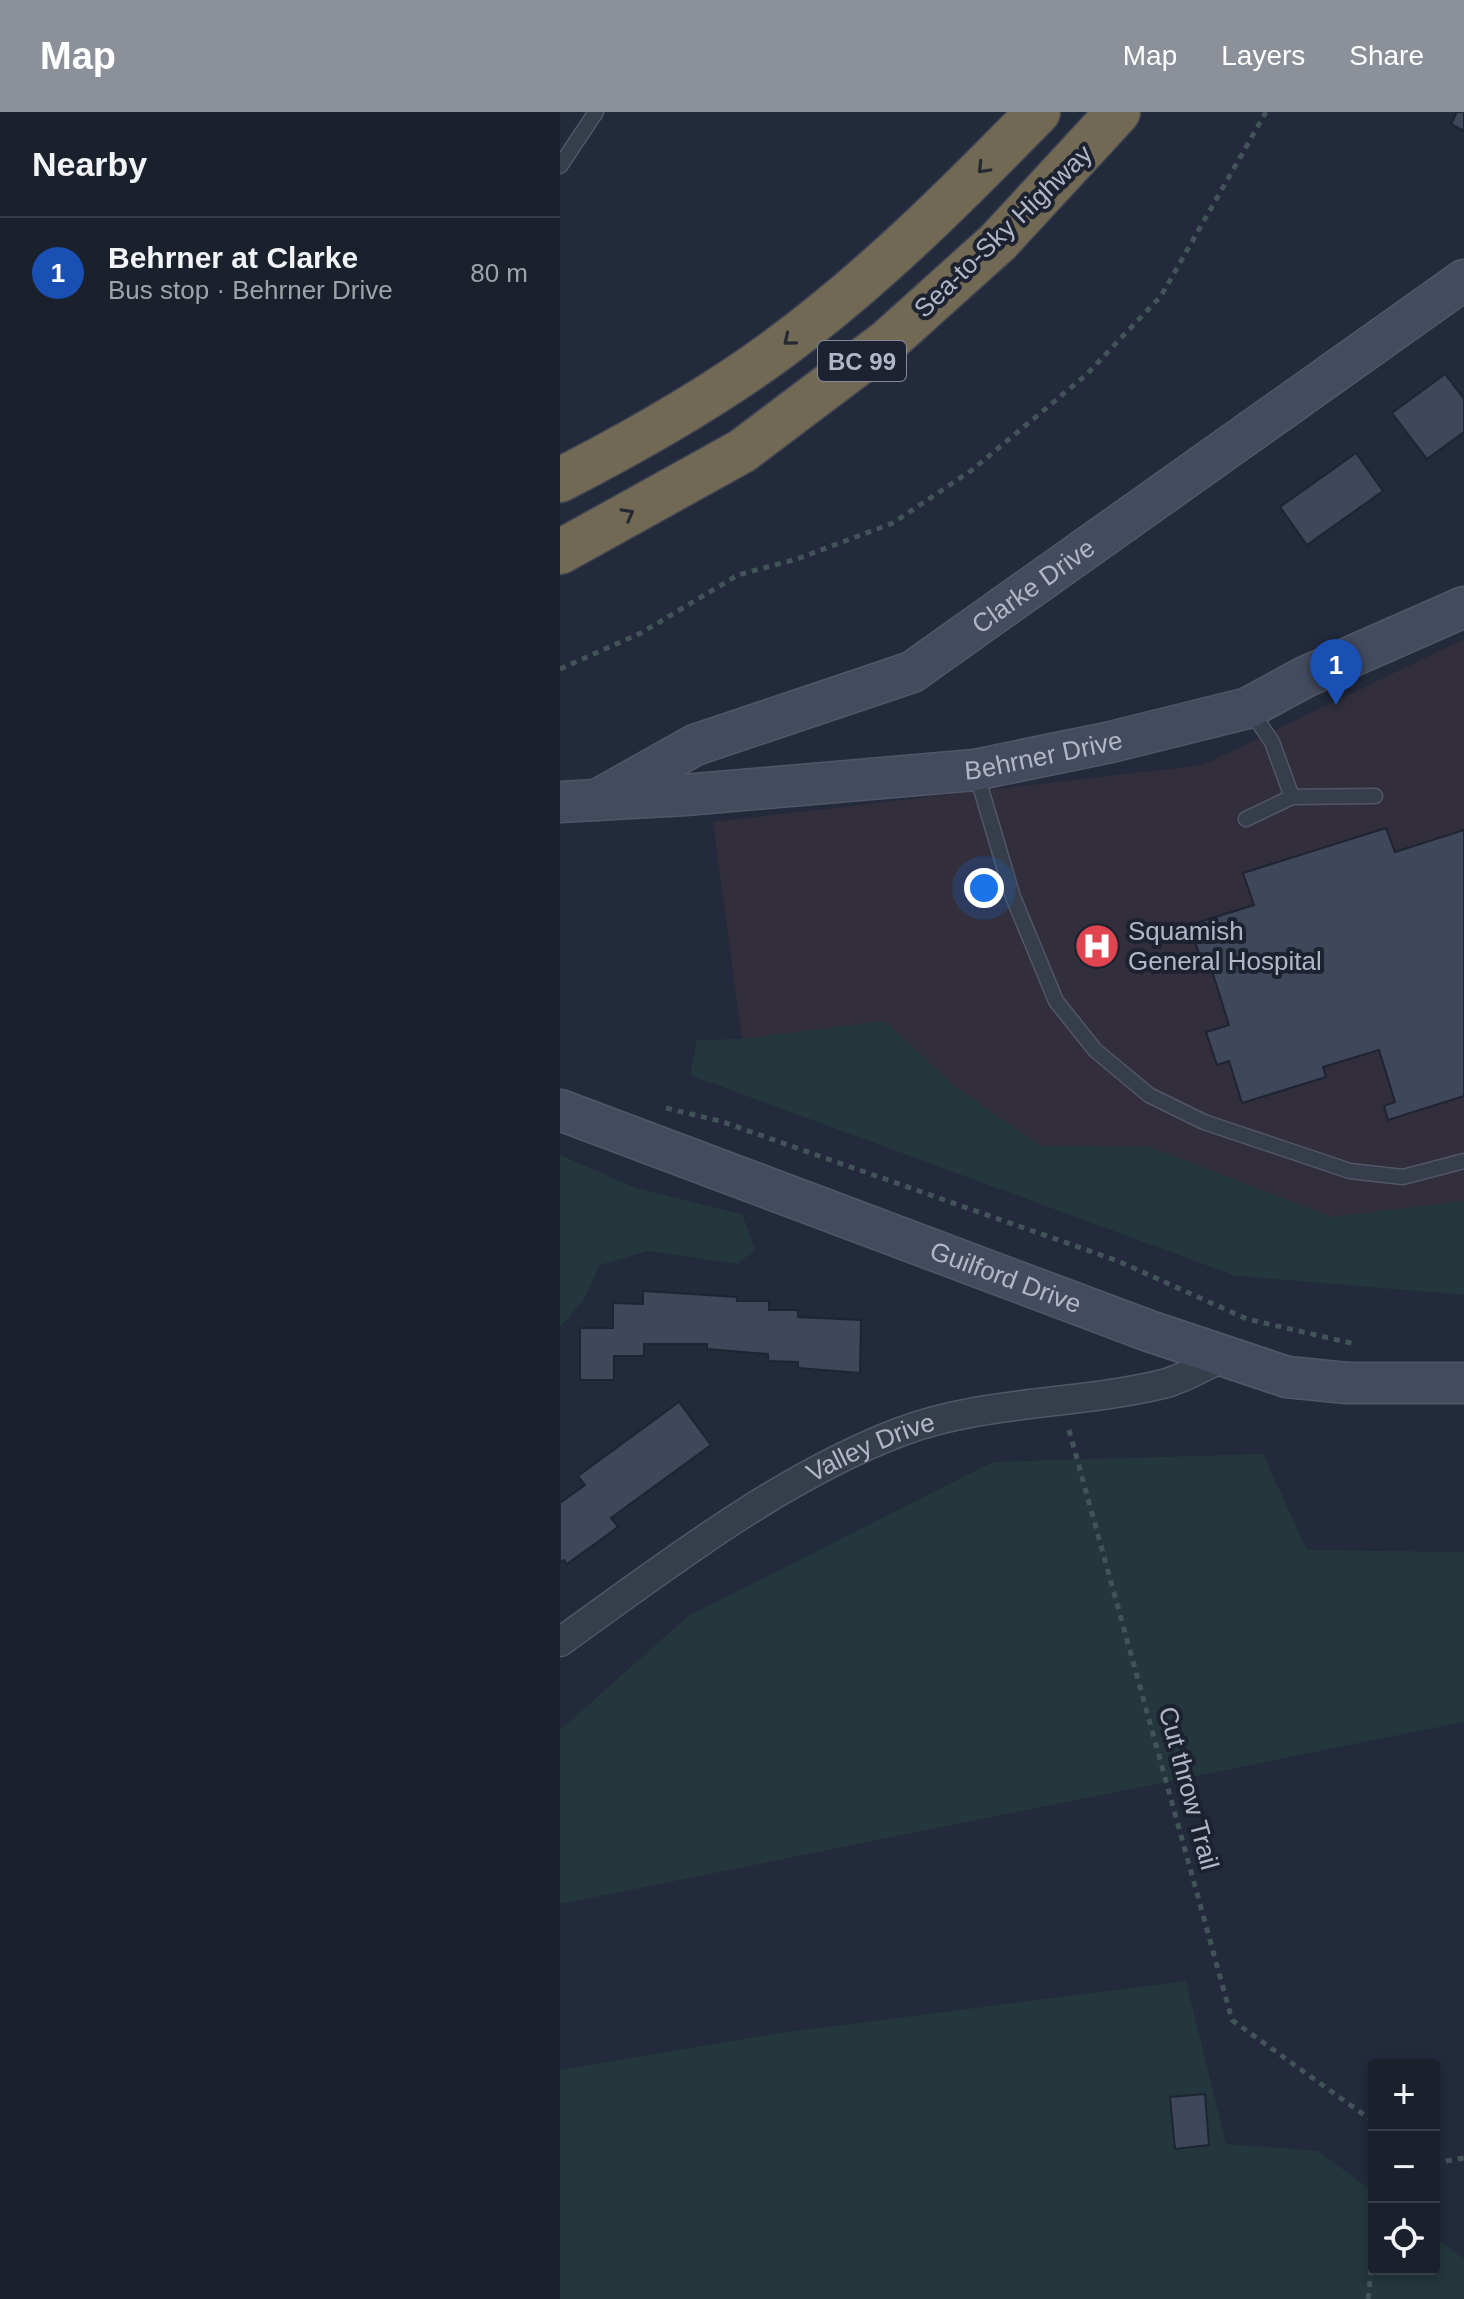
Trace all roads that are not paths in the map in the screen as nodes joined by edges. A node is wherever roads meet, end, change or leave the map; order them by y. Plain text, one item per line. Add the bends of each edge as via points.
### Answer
1 (596, 112) edge
2 (1038, 112) edge
3 (1084, 112) edge
4 (1118, 112) edge
5 (560, 166) edge
6 (1035, 204) junction
7 (1464, 280) edge
8 (560, 480) edge
9 (560, 552) edge
10 (1464, 607) edge
11 (1248, 708) junction
12 (975, 770) junction
13 (1375, 796) dead end
14 (1292, 797) junction
15 (578, 801) edge
16 (1246, 819) dead end
17 (560, 1110) edge
18 (1464, 1161) edge
19 (1224, 1357) junction
20 (1464, 1383) edge
21 (560, 1642) edge

1 - 5 lane
2 -> 8 highway, BC 99 via 931,222 778,350 617,451
3 - 6 highway
4 - 6 highway, Sea-to-Sky Highway / BC 99
9 -> 6 highway, Sea-to-Sky Highway / BC 99 via 742,451 888,341
7 - 15 street, Clarke Drive via 912,672 695,745
10 - 11 street, Behrner Drive
11 - 12 street, Behrner Drive
11 - 14 lane via 1272,742
12 - 15 street, Behrner Drive
12 - 18 lane via 1013,897 1056,1001 1095,1050 1149,1095 1204,1122 1350,1171 1403,1177
13 - 14 lane
14 - 16 lane
17 - 19 street, Guilford Drive
19 - 20 street, Guilford Drive via 1287,1377
19 - 21 street, Valley Drive via 1165,1384 993,1407 901,1432 809,1475 673,1561

